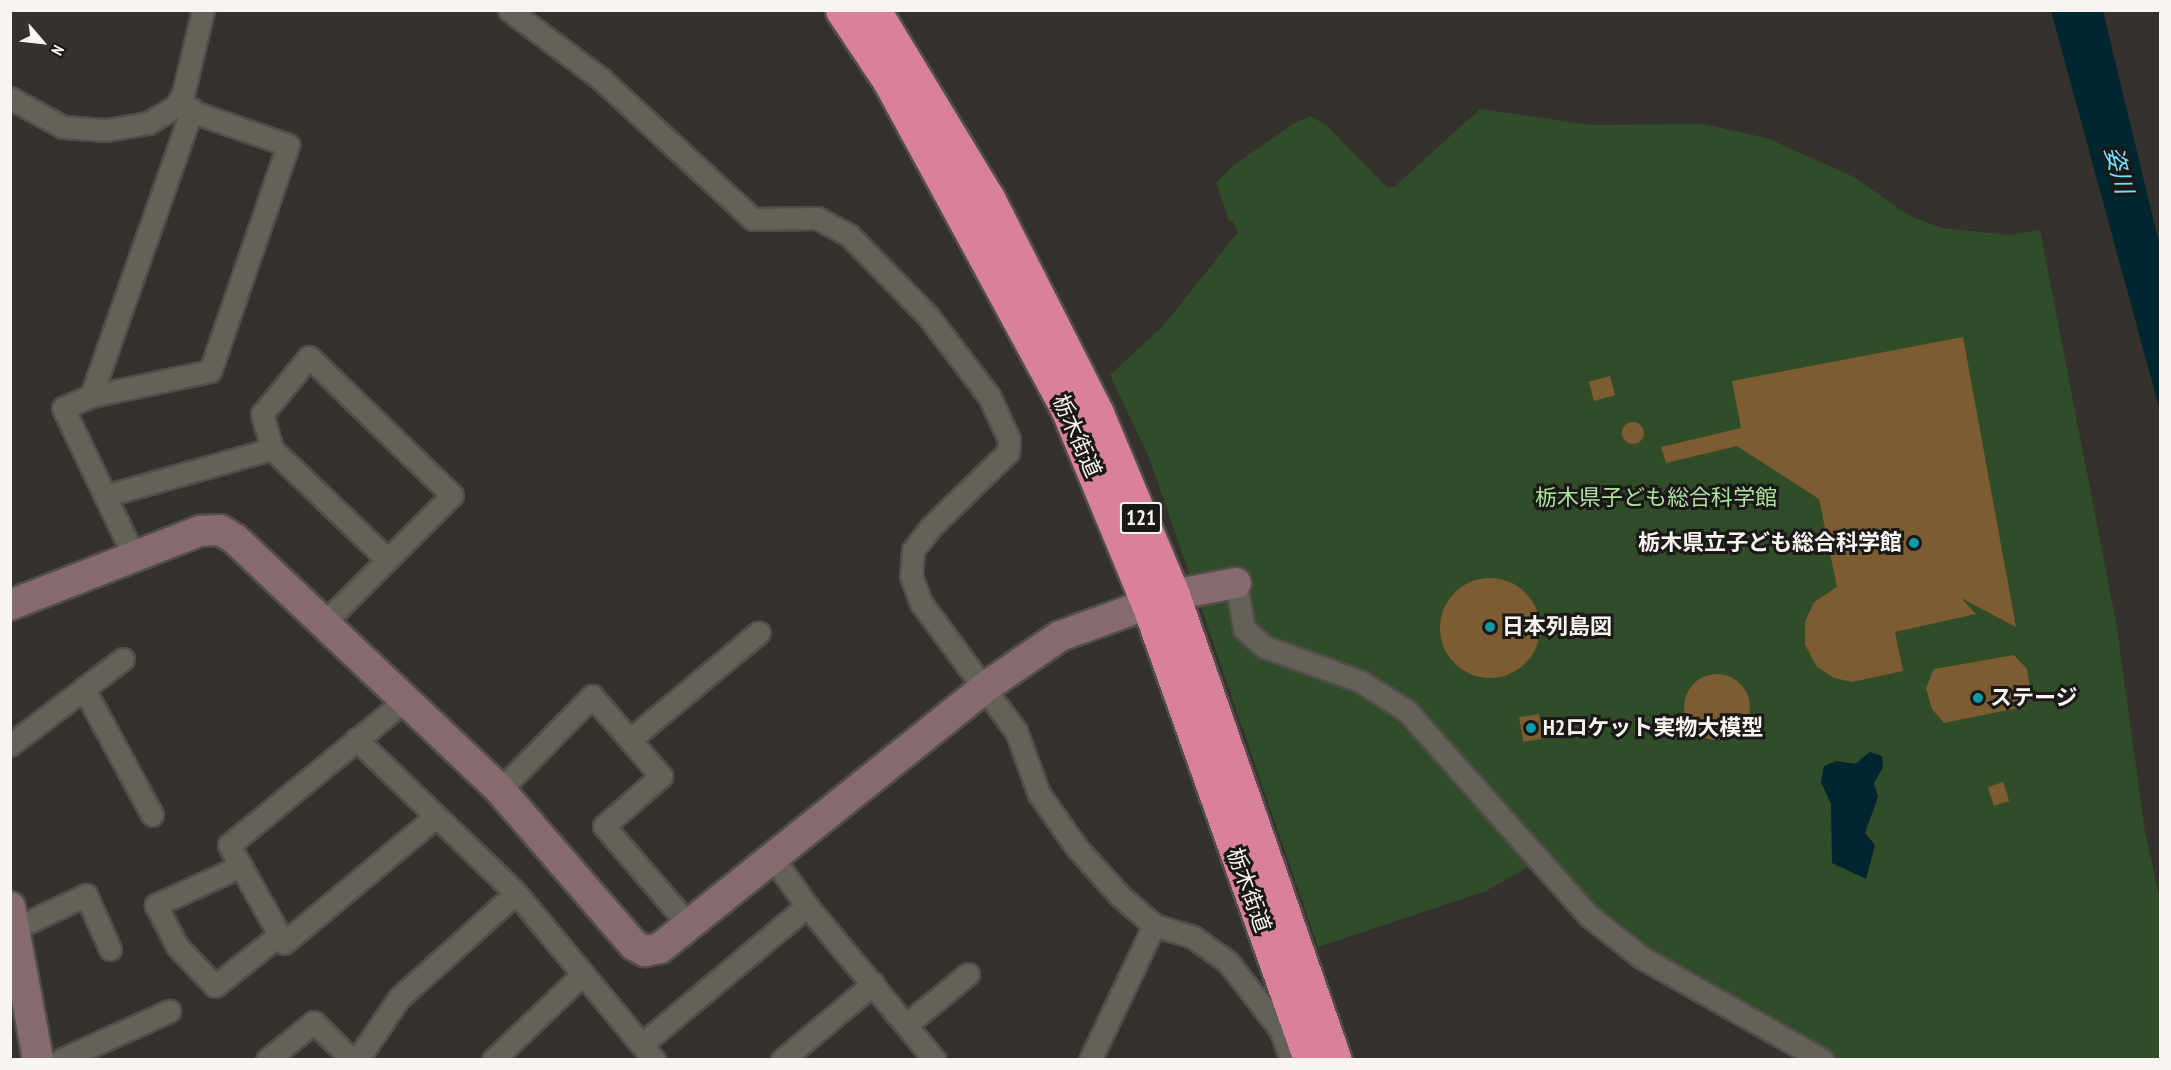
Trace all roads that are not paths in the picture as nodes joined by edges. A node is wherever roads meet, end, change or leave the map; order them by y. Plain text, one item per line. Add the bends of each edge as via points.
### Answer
1 (203, 10) edge
2 (509, 10) edge
3 (842, 10) edge
4 (874, 10) edge
5 (10, 98) edge
6 (184, 107) junction
7 (91, 396) junction
8 (272, 449) junction
9 (108, 495) junction
10 (134, 556) junction
11 (386, 558) junction
12 (1236, 583) joint
13 (1160, 599) junction
14 (10, 605) edge
15 (323, 624) junction
16 (759, 632) dead end
17 (123, 659) dead end
18 (984, 688) junction
19 (84, 689) junction
20 (403, 702) junction
21 (632, 738) junction
22 (356, 739) junction
23 (10, 745) edge
24 (500, 790) junction
25 (152, 815) dead end
26 (435, 817) junction
27 (772, 858) junction
28 (241, 866) junction
29 (516, 893) junction
30 (807, 906) junction
31 (12, 918) edge
32 (1154, 924) junction
33 (689, 925) junction
34 (279, 935) junction
35 (110, 949) dead end
36 (968, 974) dead end
37 (582, 975) junction
38 (873, 984) junction
39 (169, 1011) dead end
40 (907, 1024) junction
41 (648, 1052) edge
42 (38, 1059) edge
43 (60, 1059) edge
44 (267, 1059) edge
45 (355, 1059) edge
46 (493, 1059) edge
47 (782, 1059) edge
48 (935, 1059) edge
49 (1090, 1059) edge
50 (1291, 1059) edge
51 (1310, 1059) edge
52 (1335, 1059) edge
53 (1823, 1059) edge

1 - 6 street
2 - 18 street via 600,78 753,219 817,218 849,235 928,316 989,396 1009,439 1008,452 931,527 913,550 911,576 921,603
3 - 13 highway, 栃木街道 / 121 via 888,79 1068,411
4 - 13 highway, 栃木街道 / 121 via 993,208 1097,412
5 - 6 street via 63,127 106,130 148,123
6 - 7 street
6 - 7 street via 288,145 210,371
7 - 9 street via 63,408
8 - 9 street
8 - 11 street
8 - 11 street via 262,414 309,357 452,495
9 - 10 street
10 - 14 street
10 - 15 street via 200,531 220,530 235,539
11 - 15 street
12 - 13 street
12 - 53 street via 1244,629 1265,647 1360,681 1407,711 1588,915 1641,957
13 - 18 street via 1060,636
13 - 51 highway, 栃木街道 / 121
13 - 52 highway, 栃木街道 / 121
15 - 20 street
16 - 21 street
17 - 19 street
18 - 27 street
18 - 32 street via 1016,731 1039,794 1077,848 1120,896
19 - 23 street
19 - 25 street
20 - 22 street
20 - 24 street
21 - 24 street via 592,696
21 - 33 street via 661,776 604,826
22 - 26 street
22 - 28 street via 229,845
24 - 33 street via 634,945 645,951 660,948
26 - 29 street
26 - 34 street via 284,943
27 - 30 street
27 - 33 street
28 - 34 street
28 - 34 street via 156,905 177,946 215,986
29 - 37 street
29 - 45 street via 399,998
30 - 38 street
30 - 41 street
31 - 35 street via 86,895
31 - 42 street
32 - 49 street
32 - 50 street via 1193,937 1228,962 1280,1029
36 - 40 street
37 - 41 street
37 - 46 street
38 - 40 street
38 - 47 street
39 - 43 street
40 - 48 street
44 - 45 street via 314,1022

